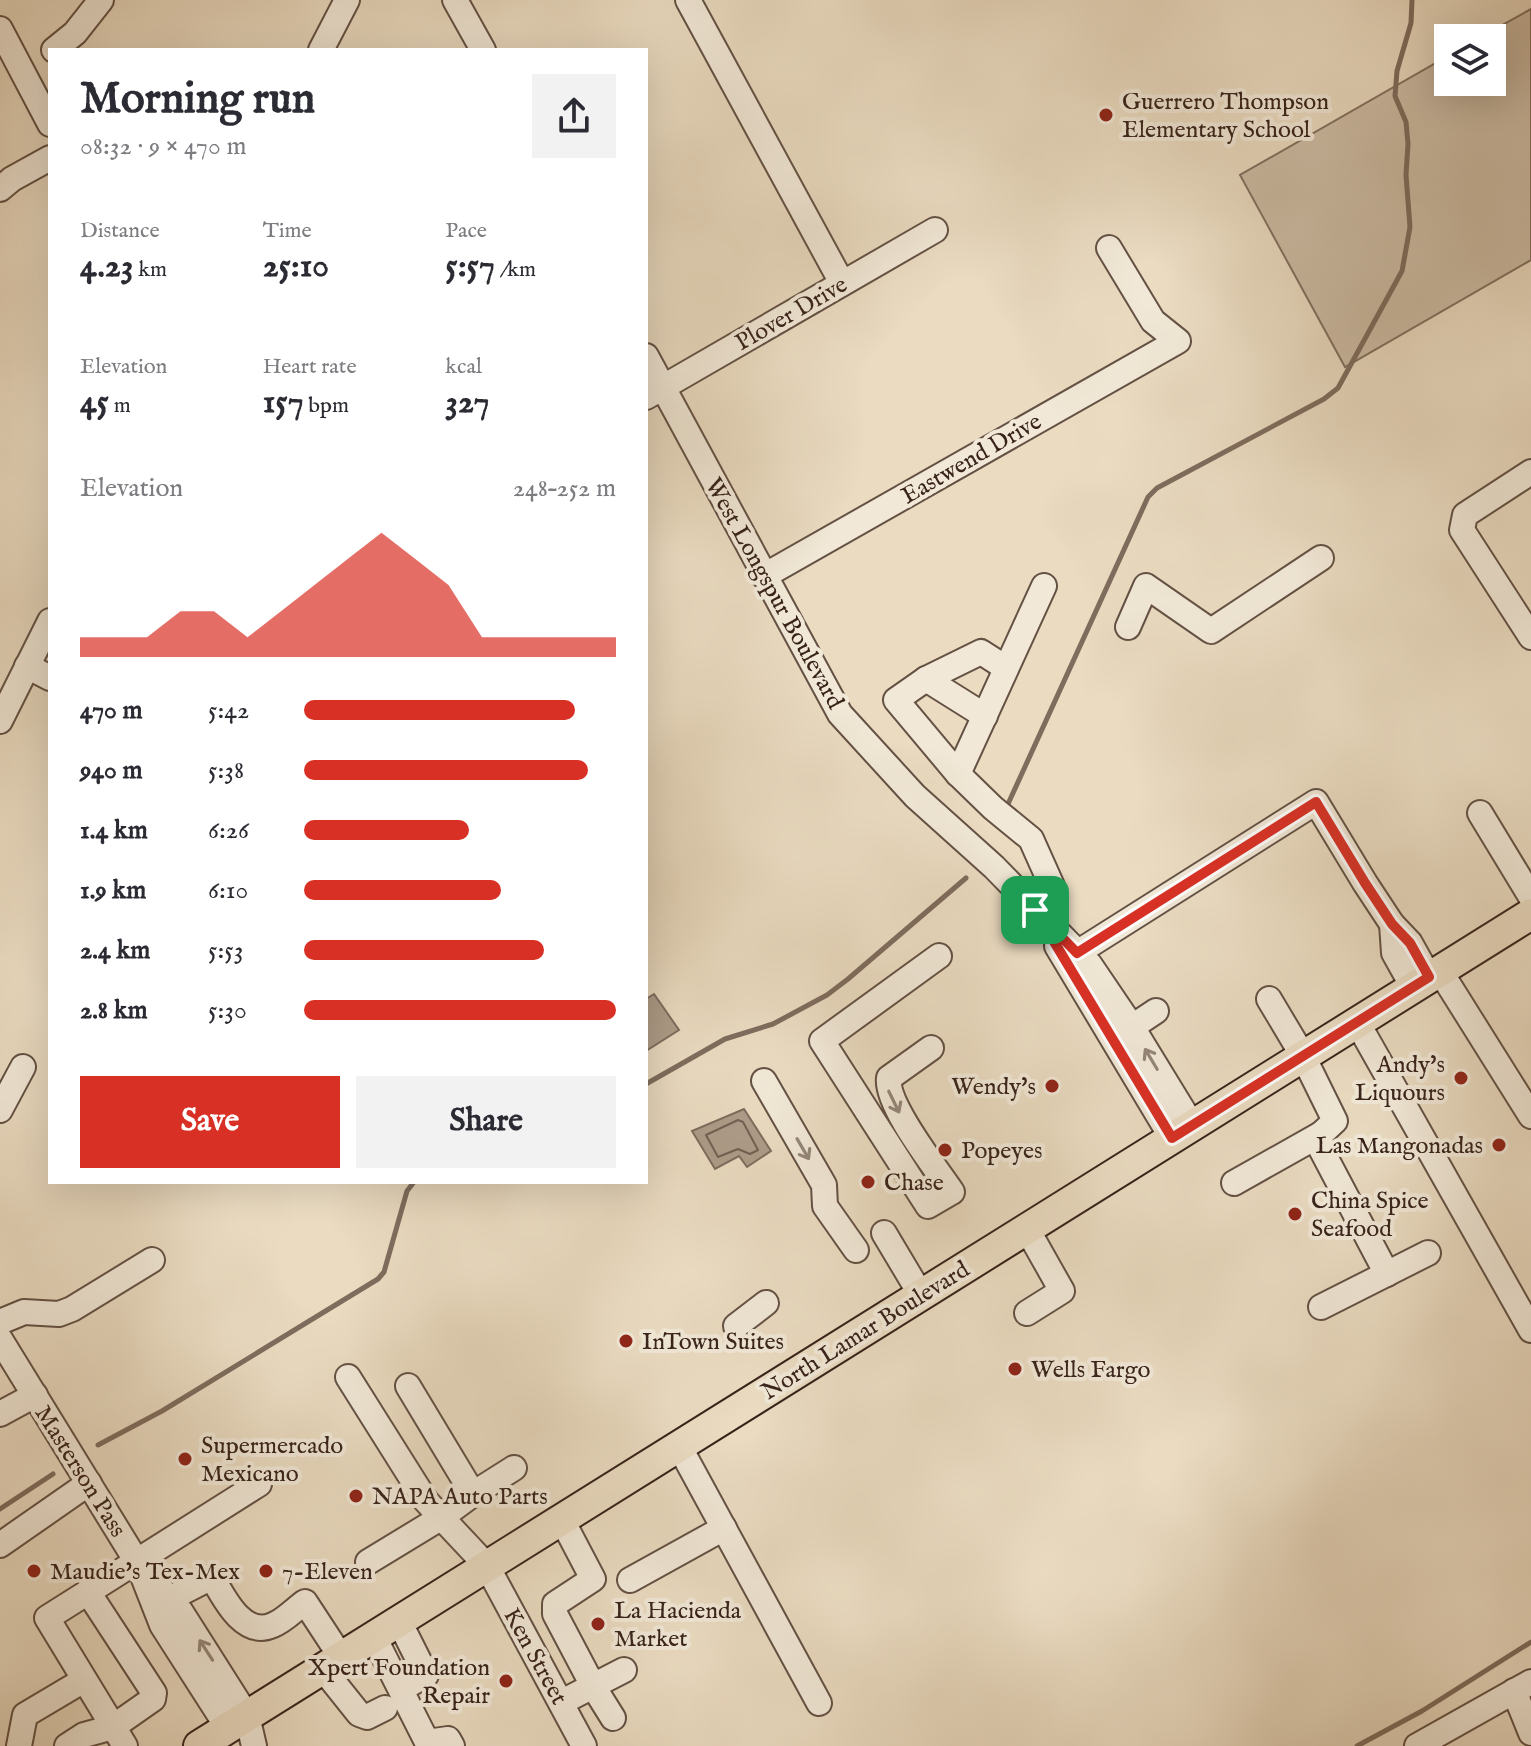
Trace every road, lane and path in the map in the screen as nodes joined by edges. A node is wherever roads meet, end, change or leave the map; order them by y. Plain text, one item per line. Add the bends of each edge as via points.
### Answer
1 (101, 0) edge
2 (347, 0) edge
3 (455, 0) edge
4 (688, 0) edge
5 (0, 29) edge
6 (57, 48) edge
7 (322, 48) edge
8 (482, 48) edge
9 (48, 55) edge
10 (23, 73) junction
11 (48, 120) edge
12 (48, 159) edge
13 (0, 189) edge
14 (935, 230) dead end
15 (1109, 248) dead end
16 (842, 283) junction
17 (648, 365) edge
18 (654, 392) edge
19 (1531, 472) edge
20 (1321, 558) dead end
21 (764, 576) junction
22 (1044, 586) dead end
23 (48, 625) edge
24 (1128, 627) dead end
25 (1531, 637) edge
26 (27, 666) junction
27 (1006, 668) junction
28 (48, 677) edge
29 (926, 679) junction
30 (985, 716) junction
31 (0, 721) edge
32 (958, 774) junction
33 (1480, 813) dead end
34 (1052, 886) dead end
35 (1531, 897) edge
36 (1035, 910) junction
37 (1531, 914) edge
38 (1077, 953) junction
39 (939, 956) dead end
40 (1427, 978) junction
41 (1269, 999) dead end
42 (1156, 1011) dead end
43 (1357, 1022) junction
44 (1132, 1027) junction
45 (931, 1048) dead end
46 (1303, 1056) junction
47 (23, 1067) dead end
48 (764, 1081) dead end
49 (0, 1110) edge
50 (1531, 1116) edge
51 (1182, 1132) junction
52 (1321, 1134) junction
53 (1234, 1183) dead end
54 (1027, 1229) junction
55 (884, 1233) dead end
56 (856, 1250) dead end
57 (1428, 1253) dead end
58 (152, 1260) dead end
59 (1387, 1274) junction
60 (921, 1295) junction
61 (766, 1303) dead end
62 (1321, 1307) dead end
63 (1027, 1313) dead end
64 (0, 1322) edge
65 (736, 1326) dead end
66 (1531, 1330) edge
67 (0, 1339) edge
68 (348, 1377) dead end
69 (408, 1386) dead end
70 (35, 1395) junction
71 (0, 1414) edge
72 (679, 1446) junction
73 (514, 1468) dead end
74 (89, 1483) junction
75 (259, 1484) dead end
76 (473, 1494) junction
77 (442, 1517) junction
78 (562, 1520) junction
79 (724, 1528) junction
80 (0, 1545) edge
81 (137, 1562) junction
82 (368, 1562) dead end
83 (487, 1566) junction
84 (630, 1580) dead end
85 (88, 1592) junction
86 (169, 1599) junction
87 (387, 1629) junction
88 (332, 1663) junction
89 (624, 1670) dead end
90 (84, 1680) junction
91 (593, 1686) junction
92 (1522, 1686) edge
93 (393, 1699) junction
94 (562, 1702) junction
95 (819, 1703) dead end
96 (613, 1718) dead end
97 (238, 1722) junction
98 (1531, 1733) edge
99 (119, 1737) edge
100 (19, 1746) edge
101 (67, 1746) edge
102 (199, 1746) edge
103 (254, 1746) edge
104 (452, 1746) edge
105 (584, 1746) edge
106 (1417, 1746) edge

1 - 6 street
2 - 7 street
3 - 8 street
4 - 16 street
5 - 10 street
9 - 10 street
10 - 11 street
12 - 13 street
14 - 16 street, Plover Drive
15 - 21 street, Eastwend Drive via 1153,321 1178,341
16 - 18 street, Plover Drive
17 - 18 street, West Longspur Boulevard
18 - 21 street, West Longspur Boulevard
19 - 25 street via 1465,515 1462,530
20 - 24 street via 1211,631 1146,586
21 - 36 street, West Longspur Boulevard via 840,714 915,796
22 - 27 street
23 - 26 street
26 - 28 street
26 - 31 street
27 - 29 street via 981,652
27 - 30 street
29 - 30 street
29 - 32 street via 896,700
30 - 32 street
32 - 34 street via 1031,839
33 - 35 street
36 - 38 street, West Longspur Boulevard
36 - 51 street, West Longspur Boulevard
37 - 40 main road, North Lamar Boulevard
38 - 40 street via 1316,802 1392,924 1410,943
38 - 44 street, West Longspur Boulevard
45 -> 39 street via 889,1078 887,1088 952,1192 928,1206 822,1041
40 - 43 main road, North Lamar Boulevard
40 - 50 street
41 - 46 street
42 - 44 street
43 - 46 main road, North Lamar Boulevard
43 - 66 street
51 -> 44 street, West Longspur Boulevard
46 - 51 main road, North Lamar Boulevard
46 - 52 street via 1335,1121
47 - 49 street
48 -> 56 street via 824,1185 825,1206
51 - 54 main road, North Lamar Boulevard
52 - 53 street
52 - 59 street via 1320,1147
54 - 60 main road, North Lamar Boulevard
54 - 63 street via 1062,1291
55 - 60 street
57 - 59 street
58 - 64 street via 72,1309 59,1314 24,1312
59 - 62 street
60 - 72 main road, North Lamar Boulevard
61 - 65 street
67 - 70 street, Masterson Pass
68 - 77 street, Ken Street via 426,1501
69 - 76 street
70 - 71 street
70 - 74 street, Masterson Pass
72 - 78 main road, North Lamar Boulevard
72 - 79 street
73 - 76 street
74 - 80 street
74 - 81 street, Masterson Pass
75 - 81 street
76 - 77 street
77 - 82 street
77 - 83 street, Ken Street
78 - 83 main road, North Lamar Boulevard
78 - 91 street via 593,1579 560,1599 555,1614
79 - 84 street
79 - 95 street
81 - 85 street
81 - 86 street, Masterson Pass
81 - 97 street, Masterson Pass via 162,1625
83 - 87 main road, North Lamar Boulevard
83 - 94 street, Ken Street
85 - 90 street via 47,1618
85 - 99 street via 154,1693
86 - 88 street via 212,1577 237,1615 258,1627 272,1626 305,1602
97 -> 86 street, Masterson Pass via 181,1612
87 - 88 main road, North Lamar Boulevard
87 - 93 street via 426,1675
88 - 93 street via 359,1714 367,1717
88 - 97 main road, North Lamar Boulevard
89 - 91 street
90 - 99 street
90 - 100 street via 25,1715
91 - 94 street
91 - 96 street
92 - 98 street
92 - 106 street
93 - 104 street via 427,1742 448,1739
94 - 105 street, Ken Street
97 - 102 main road, North Lamar Boulevard
97 - 103 street
99 - 101 street via 84,1735

